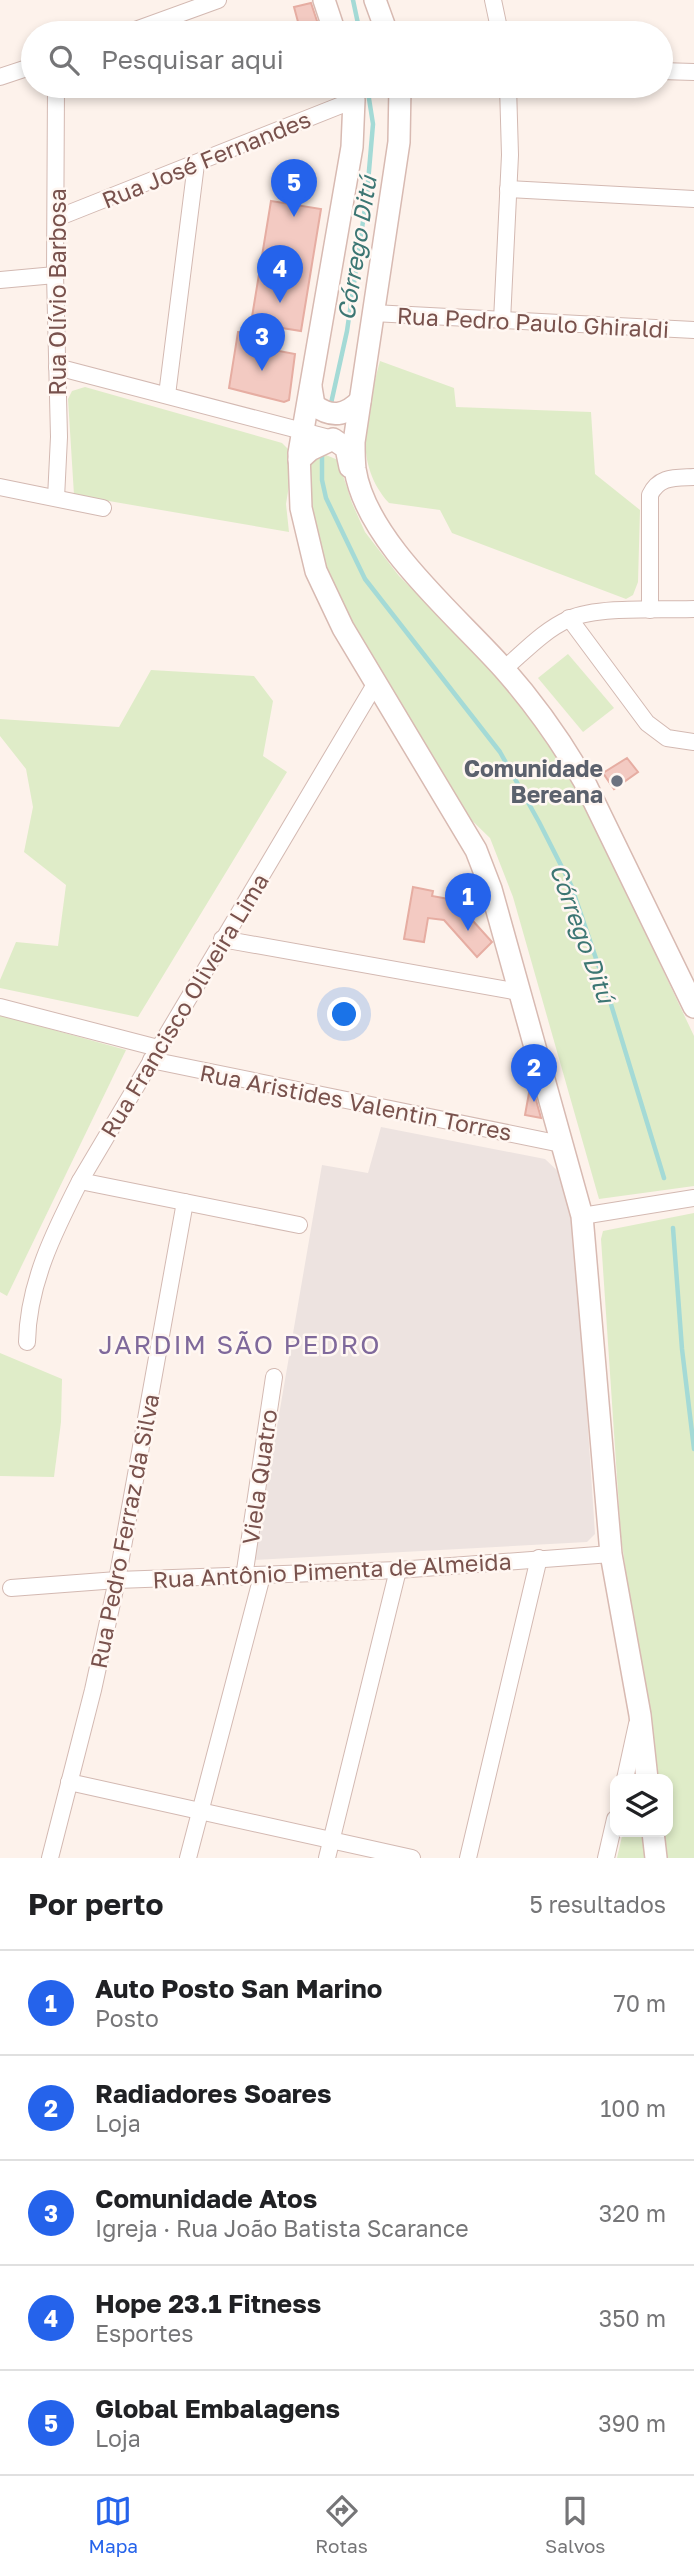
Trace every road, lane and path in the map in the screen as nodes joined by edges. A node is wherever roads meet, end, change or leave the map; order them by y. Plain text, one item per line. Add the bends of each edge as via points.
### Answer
1 (218, 0) edge
2 (324, 0) edge
3 (375, 0) edge
4 (493, 0) edge
5 (160, 21) edge
6 (331, 21) edge
7 (383, 21) edge
8 (497, 21) edge
9 (21, 70) edge
10 (673, 71) edge
11 (694, 72) edge
12 (0, 77) edge
13 (55, 98) edge
14 (342, 98) edge
15 (353, 98) edge
16 (400, 98) edge
17 (508, 98) edge
18 (196, 164) junction
19 (508, 189) junction
20 (694, 199) edge
21 (57, 218) junction
22 (55, 275) junction
23 (0, 280) edge
24 (373, 313) junction
25 (502, 321) junction
26 (694, 330) edge
27 (57, 367) junction
28 (311, 382) junction
29 (167, 395) junction
30 (360, 401) junction
31 (303, 431) junction
32 (333, 439) junction
33 (299, 460) junction
34 (694, 477) edge
35 (0, 487) edge
36 (56, 498) junction
37 (103, 508) dead end
38 (376, 523) junction
39 (694, 609) edge
40 (650, 610) junction
41 (569, 618) junction
42 (504, 669) junction
43 (377, 681) junction
44 (694, 742) edge
45 (222, 939) junction
46 (519, 992) junction
47 (0, 1007) edge
48 (694, 1007) edge
49 (155, 1054) junction
50 (561, 1144) junction
51 (80, 1181) junction
52 (694, 1198) edge
53 (185, 1202) junction
54 (582, 1216) junction
55 (299, 1225) dead end
56 (27, 1342) dead end
57 (274, 1377) dead end
58 (611, 1554) junction
59 (539, 1558) junction
60 (398, 1570) junction
61 (262, 1576) junction
62 (244, 1577) junction
63 (117, 1580) junction
64 (11, 1588) dead end
65 (639, 1715) junction
66 (626, 1774) edge
67 (646, 1774) edge
68 (69, 1782) junction
69 (200, 1812) junction
70 (611, 1837) edge
71 (654, 1837) edge
72 (332, 1840) junction
73 (50, 1858) edge
74 (188, 1858) edge
75 (327, 1858) edge
76 (412, 1858) edge
77 (468, 1858) edge
78 (606, 1858) edge
79 (656, 1858) edge

1 - 5 street
2 - 6 main road
3 - 7 main road
4 - 8 street
9 - 12 street
10 - 11 street
13 - 21 street, Rua Olívio Barbosa
14 - 18 street, Rua José Fernandes
15 - 28 main road via 352,147
16 - 24 main road via 399,142
17 - 19 street
18 - 21 street, Rua José Fernandes
18 - 29 street
19 - 20 street
19 - 25 street
21 - 22 street, Rua Olívio Barbosa
22 - 23 street
22 - 27 street, Rua Olívio Barbosa
24 - 25 street, Rua Pedro Paulo Ghiraldi
24 - 30 main road
25 - 26 street, Rua Pedro Paulo Ghiraldi
27 - 29 street
27 - 36 street, Rua Olívio Barbosa
28 - 30 main road via 312,400 324,412 347,412
28 - 31 main road
29 - 31 street
30 - 38 main road via 355,471
31 - 32 street
31 - 33 main road
32 - 33 main road
32 - 38 main road via 346,449 356,497 368,519
33 - 43 main road via 301,508 316,571 343,628
34 - 40 street via 666,479 654,485 650,495
35 - 36 street
36 - 37 street
38 - 42 main road via 403,561
39 - 40 street
40 - 41 street
41 - 42 street
41 - 44 street via 647,723 667,738
42 - 48 main road via 546,721 584,781
43 - 45 street, Rua Francisco Oliveira Lima
43 - 46 main road via 476,850
45 - 46 street
45 - 49 street, Rua Francisco Oliveira Lima
46 - 50 main road
47 - 49 street, Rua Aristides Valentin Torres
49 - 50 street, Rua Aristides Valentin Torres
49 - 51 street, Rua Francisco Oliveira Lima
50 - 54 main road
51 - 53 street
51 - 56 street, Rua Francisco Oliveira Lima via 40,1270 27,1317
52 - 54 street
53 - 55 street
53 - 63 street, Rua Pedro Ferraz da Silva
54 - 58 main road
57 - 62 street, Viela Quatro
58 - 59 street, Rua Antônio Pimenta de Almeida
58 - 65 main road
59 - 60 street, Rua Antônio Pimenta de Almeida
59 - 77 street
60 - 61 street, Rua Antônio Pimenta de Almeida
60 - 72 street
61 - 62 street, Rua Antônio Pimenta de Almeida
61 - 69 street
62 - 63 street, Rua Antônio Pimenta de Almeida
63 - 64 street, Rua Antônio Pimenta de Almeida
63 - 68 street, Rua Pedro Ferraz da Silva
65 - 66 street
65 - 67 main road
68 - 69 street
68 - 73 street, Rua Pedro Ferraz da Silva
69 - 72 street
69 - 74 street
70 - 78 street
71 - 79 main road
72 - 75 street
72 - 76 street

